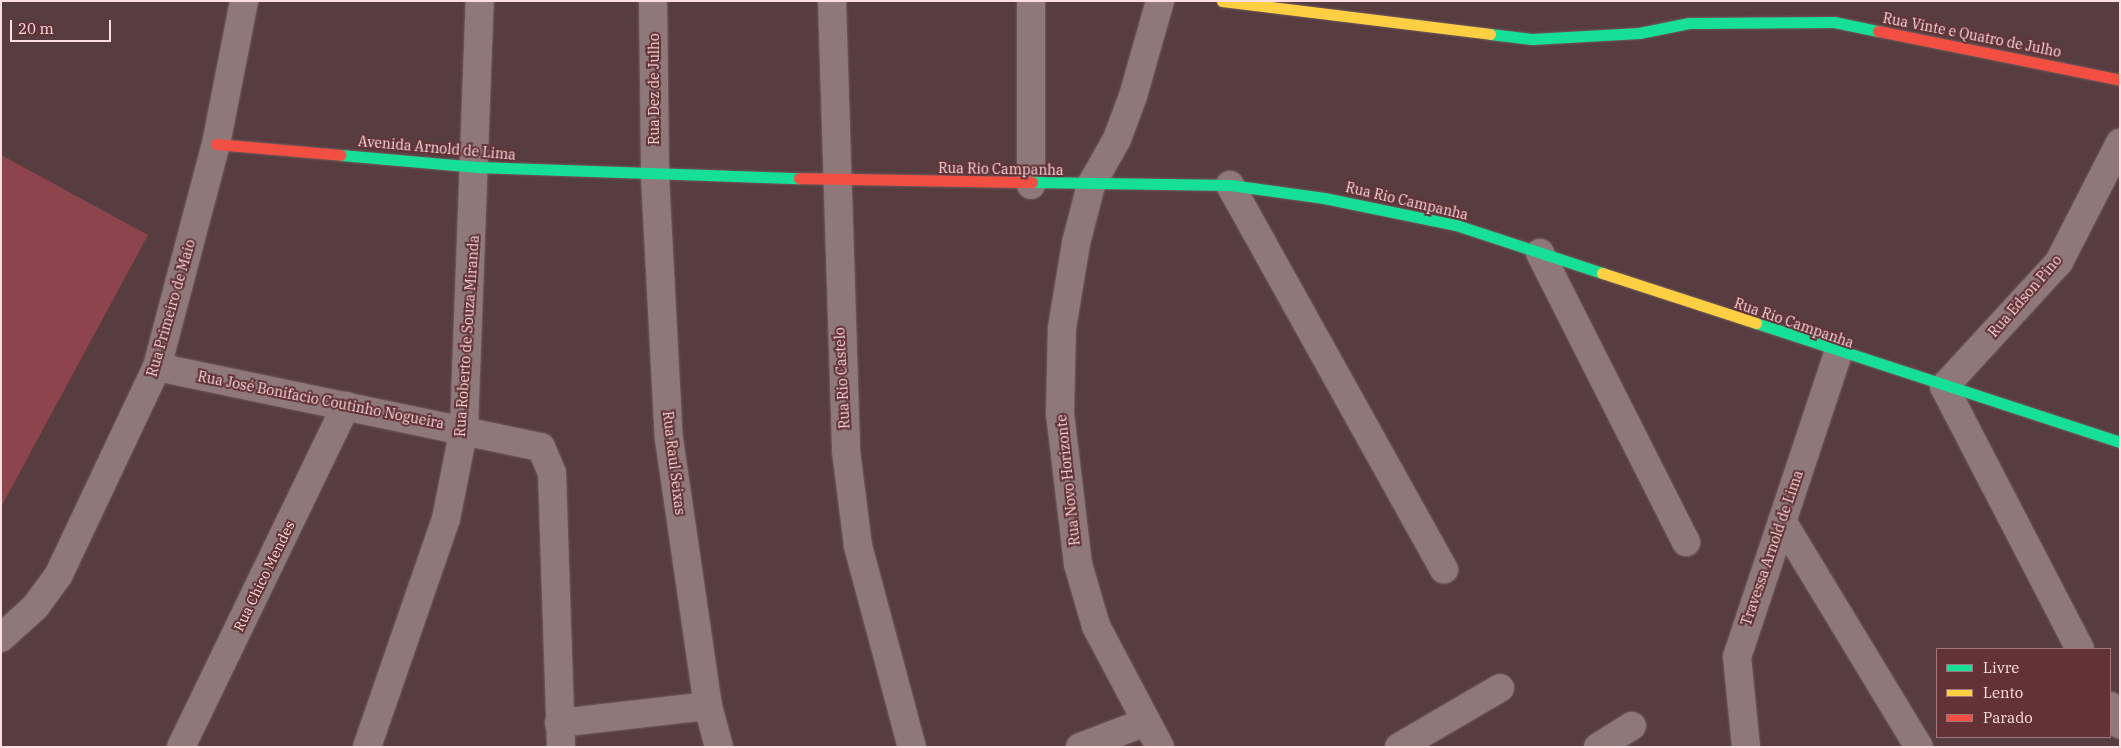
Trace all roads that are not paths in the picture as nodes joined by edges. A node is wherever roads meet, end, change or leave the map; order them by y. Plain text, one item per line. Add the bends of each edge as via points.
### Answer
1 (244, 1) edge
2 (480, 1) edge
3 (653, 1) edge
4 (832, 1) edge
5 (1031, 1) edge
6 (1160, 1) edge
7 (1222, 1) edge
8 (2120, 80) edge
9 (2120, 142) edge
10 (216, 144) junction
11 (477, 167) junction
12 (655, 176) junction
13 (838, 182) junction
14 (1091, 184) junction
15 (1031, 185) junction
16 (1230, 185) junction
17 (1540, 253) junction
18 (1838, 353) junction
19 (157, 367) junction
20 (1944, 387) junction
21 (346, 406) junction
22 (464, 428) junction
23 (2120, 442) edge
24 (1782, 521) junction
25 (1686, 542) dead end
26 (1444, 570) dead end
27 (1, 638) edge
28 (2079, 648) edge
29 (1500, 688) dead end
30 (708, 706) junction
31 (2111, 708) edge
32 (1146, 722) junction
33 (2120, 724) edge
34 (1632, 726) dead end
35 (560, 735) edge
36 (182, 747) edge
37 (367, 747) edge
38 (719, 747) edge
39 (912, 747) edge
40 (1080, 747) edge
41 (1160, 747) edge
42 (1399, 747) edge
43 (1598, 747) edge
44 (1746, 747) edge
45 (1919, 747) edge

1 - 10 street, Rua Primeiro de Maio
2 - 11 street, Rua Roberto de Souza Miranda
3 - 12 street, Rua Dez de Julho
4 - 13 street, Rua Rio Castelo
5 - 15 street
6 - 14 street, Rua Novo Horizonte via 1133,96 1116,139
7 - 8 street, Rua Vinte e Quatro de Julho via 1532,39 1639,33 1689,23 1834,22
9 - 20 street, Rua Edson Pino via 2059,262
10 - 11 street, Avenida Arnold de Lima
10 - 19 street, Rua Primeiro de Maio
11 - 12 street, Avenida Arnold de Lima
11 - 22 street, Rua Roberto de Souza Miranda
12 - 13 street, Rua Rio Campanha
12 - 30 street, Rua Raul Seixas via 669,439
13 - 15 street, Rua Rio Campanha
13 - 39 street, Rua Rio Castelo via 840,373 858,546
14 - 15 street, Rua Rio Campanha
14 - 16 street, Rua Rio Campanha
14 - 32 street, Rua Novo Horizonte via 1062,328 1060,413 1065,486 1078,564 1096,626
16 - 17 street, Rua Rio Campanha via 1380,209 1456,226
16 - 26 street
17 - 18 street, Rua Rio Campanha
17 - 25 street
18 - 20 street, Rua Rio Campanha
18 - 24 street, Travessa Arnold de Lima
19 - 21 street, Rua José Bonifacio Coutinho Nogueira
19 - 27 street, Rua Primeiro de Maio via 59,574 36,606
20 - 23 street, Rua Rio Campanha
20 - 28 street
21 - 22 street, Rua José Bonifacio Coutinho Nogueira
21 - 36 street, Rua Chico Mendes
22 - 35 street, Rua José Bonifacio Coutinho Nogueira via 534,444 548,458 552,473
22 - 37 street, Rua Roberto de Souza Miranda via 446,519
24 - 44 street, Travessa Arnold de Lima via 1737,657
24 - 45 street
29 - 42 street
30 - 35 street
30 - 38 street, Rua Raul Seixas
31 - 33 street
32 - 40 street
32 - 41 street, Rua Novo Horizonte
34 - 43 street

